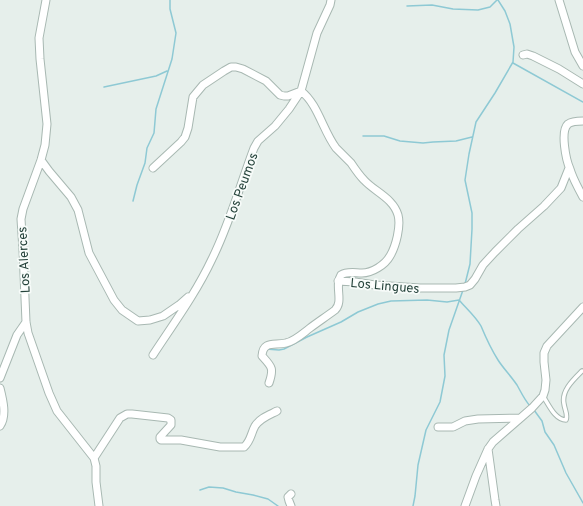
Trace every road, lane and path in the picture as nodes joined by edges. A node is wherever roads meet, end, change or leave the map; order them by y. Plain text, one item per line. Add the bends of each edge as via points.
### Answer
1 (46, 0) edge
2 (331, 0) edge
3 (559, 0) edge
4 (523, 55) dead end
5 (583, 66) edge
6 (583, 84) edge
7 (301, 91) junction
8 (583, 121) edge
9 (41, 160) junction
10 (153, 168) dead end
11 (570, 168) junction
12 (583, 197) edge
13 (338, 281) junction
14 (195, 292) junction
15 (583, 307) edge
16 (26, 322) junction
17 (153, 355) dead end
18 (582, 372) dead end
19 (0, 378) edge
20 (269, 383) dead end
21 (0, 388) edge
22 (543, 396) junction
23 (277, 411) dead end
24 (520, 418) junction
25 (0, 426) edge
26 (438, 427) dead end
27 (488, 449) junction
28 (94, 458) junction
29 (291, 494) dead end
30 (99, 506) edge
31 (291, 506) edge
32 (465, 506) edge
33 (496, 506) edge

1 - 9 street, Los Alerces via 39,38 47,124
2 - 7 street, Los Peumos via 317,33
3 - 5 street via 575,52
4 - 6 street via 534,56
7 - 10 street via 288,96 280,95 266,81 244,69 231,67 203,86 193,97 185,137
7 - 13 street, Los Lingues via 308,98 335,146 365,181 390,201 398,216 396,242 384,263 364,273 343,273
7 - 14 street, Los Peumos via 275,126 254,148 228,224
8 - 11 street via 571,123 565,129 564,146
9 - 14 street via 71,197 78,210 89,253 122,310 138,321 150,320 163,316
9 - 16 street, Los Alerces via 21,219
11 - 12 street
11 - 13 street, Los Lingues via 561,188 495,252 470,285 456,288 420,288
13 - 20 street via 339,303 335,310 296,339 265,347 262,356 272,373
14 - 17 street, Los Peumos
15 - 22 street via 547,346 544,353 546,380
16 - 19 street via 17,335
16 - 28 street, Los Alerces via 57,411
18 - 22 lane via 566,389 563,400 568,415 566,420 561,420 557,416
21 - 25 street via 4,415
22 - 24 street
23 - 28 street via 264,417 254,426 248,444 244,447 220,447 181,440 161,440 160,437 171,425 171,420 127,414 120,418
24 - 26 street via 478,418 452,427
24 - 27 street
27 - 32 street
27 - 33 street
28 - 30 street
29 - 31 street via 288,497

